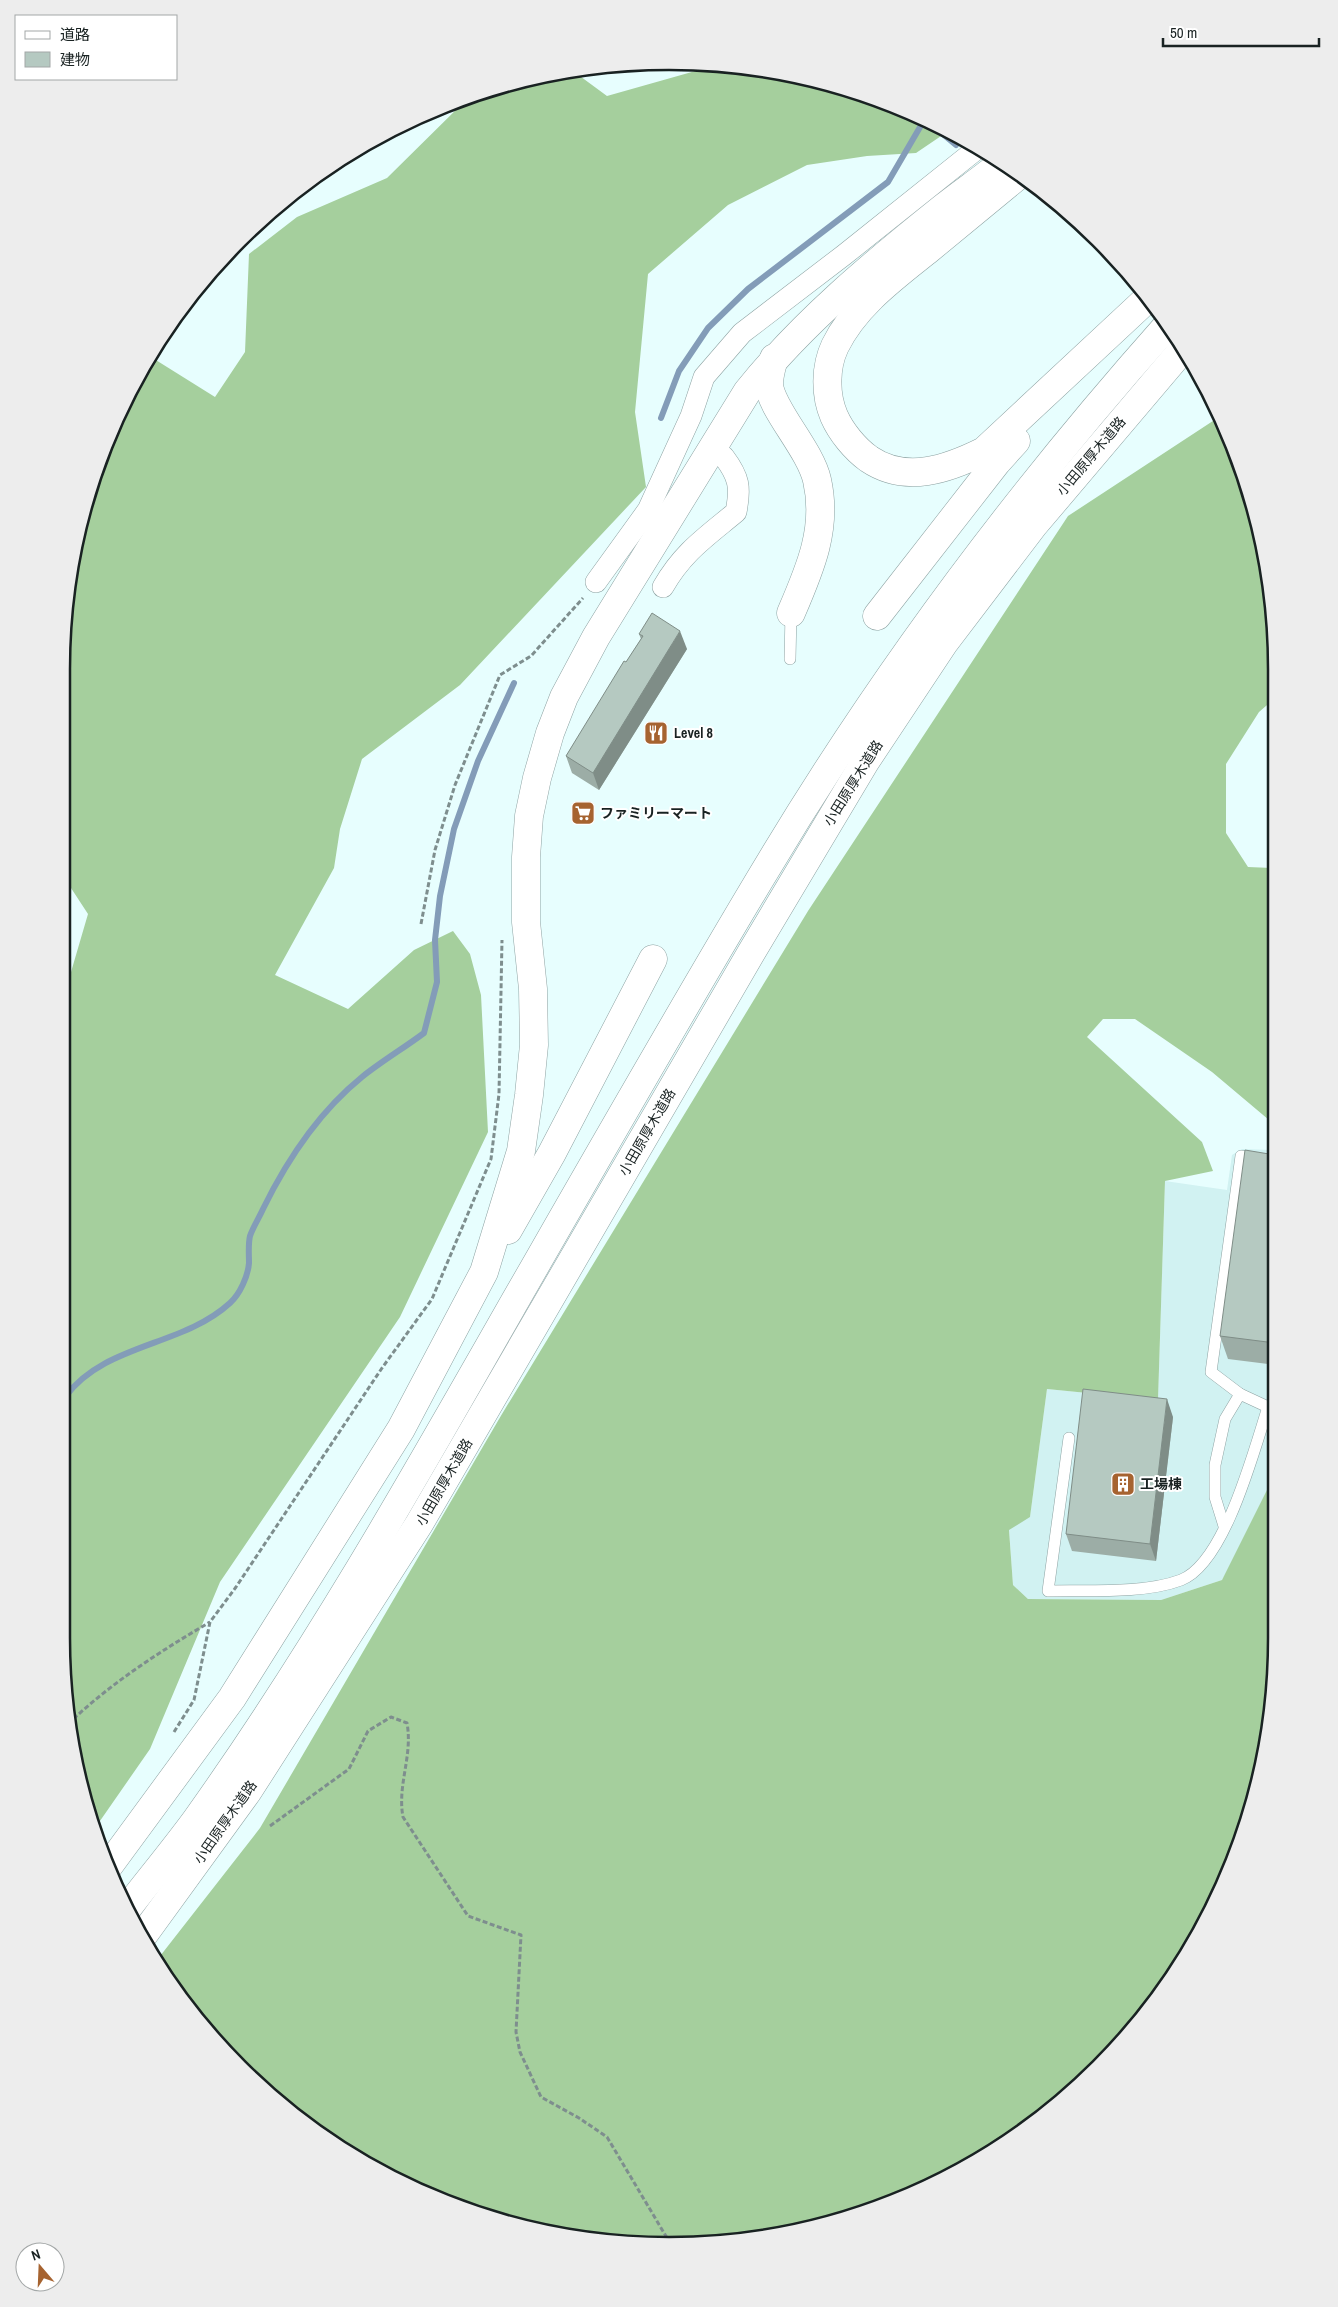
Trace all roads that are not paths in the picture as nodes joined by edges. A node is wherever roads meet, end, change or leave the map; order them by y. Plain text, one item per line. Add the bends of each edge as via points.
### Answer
1 (973, 152) edge
2 (996, 167) edge
3 (1014, 179) edge
4 (1137, 308) edge
5 (1163, 330) edge
6 (1178, 354) edge
7 (774, 358) junction
8 (691, 416) junction
9 (706, 434) dead end
10 (724, 457) dead end
11 (596, 582) road end
12 (663, 587) dead end
13 (791, 613) joint
14 (877, 616) dead end
15 (790, 659) dead end
16 (653, 959) dead end
17 (1268, 1161) edge
18 (484, 1272) junction
19 (1240, 1394) junction
20 (1268, 1403) edge
21 (1268, 1415) edge
22 (1069, 1438) dead end
23 (1224, 1526) junction
24 (113, 1860) edge
25 (132, 1903) edge
26 (147, 1931) edge

1 - 8 street via 742,332 704,377
2 - 7 highway via 829,305
3 - 4 highway via 876,292 849,323 834,347 827,377 828,394 839,427 868,459 911,473 936,471 984,451
4 - 14 highway via 997,462
5 - 25 highway, 小田原厚木道路 via 1012,509 846,743 762,876 419,1470 317,1640 195,1822
6 - 26 highway, 小田原厚木道路 via 1032,526 944,643 865,762 419,1524 248,1791
7 - 13 highway via 769,385 775,402 808,456 817,479 822,513 814,560
7 - 18 highway via 747,392 596,637 564,697 550,733 529,816 526,857 526,922 533,989 534,1045 530,1095 521,1151
8 - 9 street
8 - 11 street via 648,510
10 - 12 street via 737,475 740,494 736,512 691,548 674,566
13 - 15 lane
16 - 18 highway via 552,1153
17 - 19 lane via 1241,1156 1212,1372
18 - 24 highway via 400,1428 232,1698
19 - 20 lane
19 - 23 lane via 1225,1418 1215,1465 1215,1497
21 - 23 lane via 1238,1499
22 - 23 lane via 1048,1591 1148,1588 1181,1580 1195,1572 1208,1558

